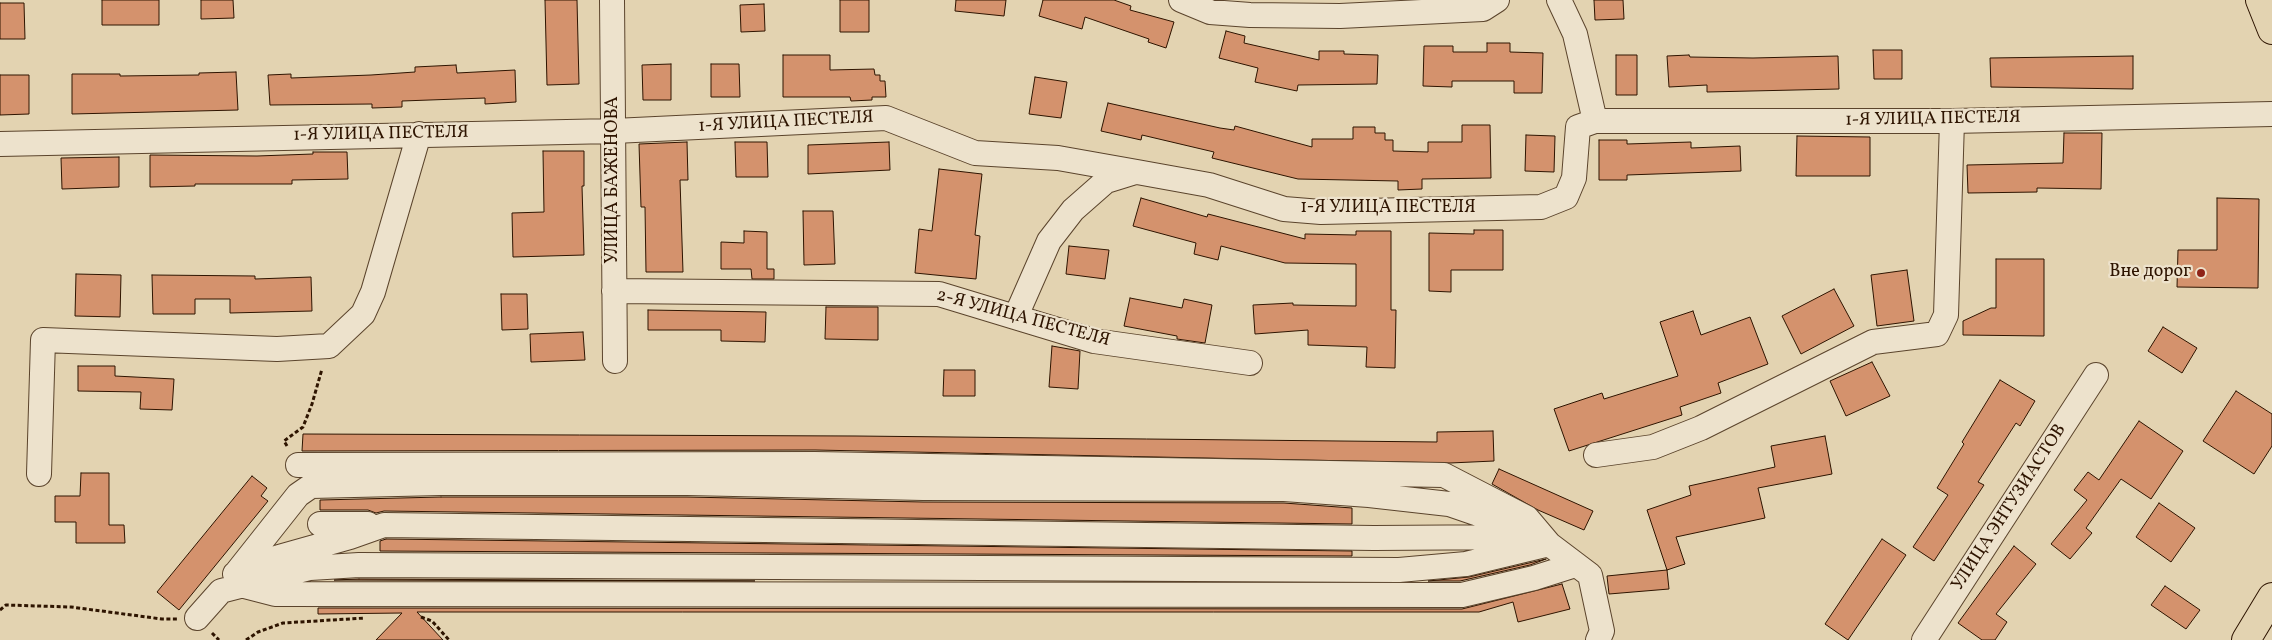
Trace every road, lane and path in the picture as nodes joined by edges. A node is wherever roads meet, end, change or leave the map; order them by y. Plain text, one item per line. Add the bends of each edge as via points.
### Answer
1 (612, 0) edge
2 (1181, 0) edge
3 (1496, 0) edge
4 (1559, 0) edge
5 (2260, 0) edge
6 (2272, 30) edge
7 (2272, 114) edge
8 (1595, 121) junction
9 (1952, 121) junction
10 (614, 131) junction
11 (419, 134) junction
12 (0, 144) edge
13 (1137, 172) junction
14 (614, 291) junction
15 (1016, 316) junction
16 (329, 346) junction
17 (615, 361) dead end
18 (1250, 363) dead end
19 (2096, 375) dead end
20 (1596, 455) dead end
21 (298, 465) joint
22 (39, 474) dead end
23 (320, 524) dead end
24 (384, 525) junction
25 (1521, 537) junction
26 (1549, 544) junction
27 (1575, 565) junction
28 (233, 583) junction
29 (2269, 606) edge
30 (0, 610) edge
31 (418, 616) dead end
32 (197, 618) joint
33 (371, 618) dead end
34 (1600, 635) edge
35 (246, 640) edge
36 (449, 640) edge
37 (1924, 640) edge
38 (2246, 640) edge

1 - 10 street, УЛИЦА БАЖЕНОВА
2 - 3 street via 1210,12 1340,16 1483,9
4 - 8 street via 1575,34
5 - 6 main road
7 - 9 street, 1-Я УЛИЦА ПЕСТЕЛЯ
8 - 9 street, 1-Я УЛИЦА ПЕСТЕЛЯ
8 - 13 street, 1-Я УЛИЦА ПЕСТЕЛЯ via 1578,127 1574,178 1566,197 1541,207 1321,212 1284,209 1208,185
9 - 20 street via 1946,315 1937,334 1873,342 1701,428 1653,447
10 - 11 street, 1-Я УЛИЦА ПЕСТЕЛЯ
10 - 13 street, 1-Я УЛИЦА ПЕСТЕЛЯ via 886,118 975,153 1058,158
10 - 14 street, УЛИЦА БАЖЕНОВА
11 - 12 street, 1-Я УЛИЦА ПЕСТЕЛЯ
11 - 16 street via 373,292 363,314
13 - 15 street via 1106,181 1073,210 1049,241
14 - 15 street, 2-Я УЛИЦА ПЕСТЕЛЯ via 939,294
14 - 17 street, УЛИЦА БАЖЕНОВА
15 - 18 street, 2-Я УЛИЦА ПЕСТЕЛЯ via 1094,341
16 - 21 path via 303,427 284,441
16 - 22 street via 276,349 42,340
19 - 37 street, УЛИЦА ЭНТУЗИАСТОВ
21 - 26 street via 815,464 1444,475 1527,518
23 - 24 street
24 - 25 street via 1374,538
24 - 28 street via 350,538 279,557
25 - 26 street
25 - 28 street via 1481,515 1448,504 1370,494 1284,489 677,483 312,486 298,495
26 - 27 street
26 - 28 street via 1466,564 1399,570 359,565 310,568
27 - 28 street via 1462,595 275,594
27 - 34 street via 1590,575
28 - 32 street
29 - 38 main road
30 - 32 path via 6,605 71,606 162,619
31 - 36 path via 432,621
33 - 35 path via 282,623

